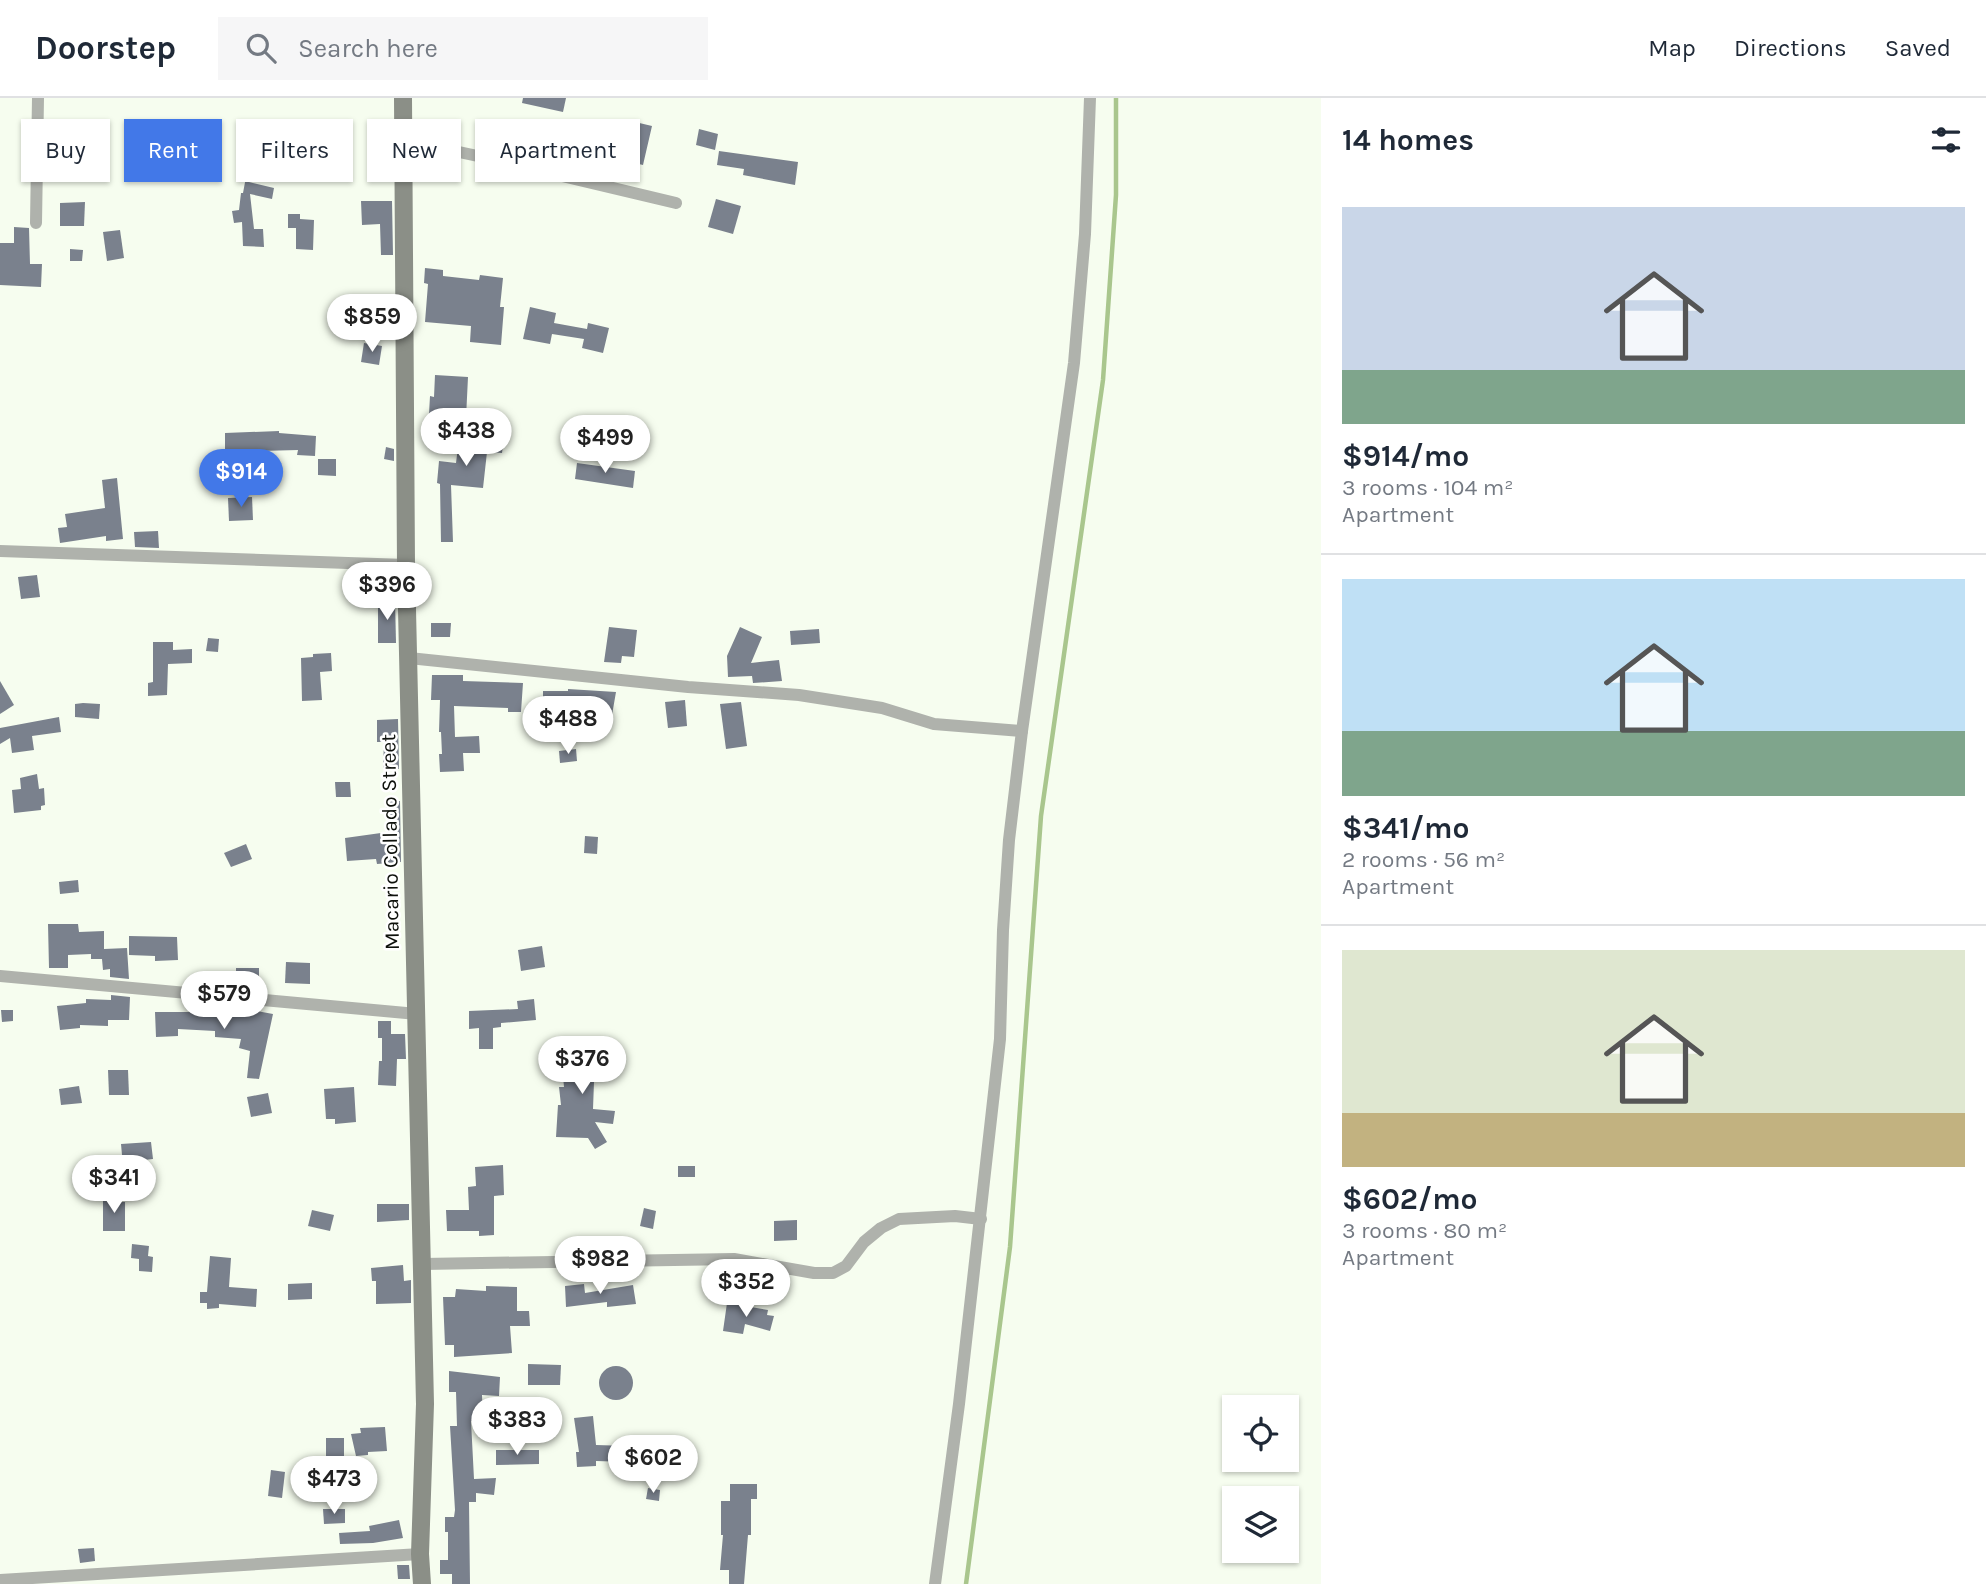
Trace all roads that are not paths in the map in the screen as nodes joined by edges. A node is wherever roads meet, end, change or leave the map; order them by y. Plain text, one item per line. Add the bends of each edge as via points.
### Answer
1 (38, 98) edge
2 (403, 98) edge
3 (1090, 98) edge
4 (403, 119) edge
5 (461, 153) edge
6 (403, 182) edge
7 (676, 203) dead end
8 (36, 223) dead end
9 (0, 551) edge
10 (406, 565) junction
11 (409, 658) junction
12 (1022, 731) junction
13 (0, 976) edge
14 (417, 1013) junction
15 (981, 1219) junction
16 (423, 1264) junction
17 (420, 1554) junction
18 (0, 1580) edge
19 (422, 1584) edge
20 (935, 1584) edge

1 - 8 street
2 - 4 street, Macario Collado Street
3 - 12 street via 1086,234 1074,363
5 - 7 street
6 - 10 street, Macario Collado Street
9 - 10 street
10 - 11 street, Macario Collado Street
11 - 12 street via 799,695 882,708 934,724
11 - 14 street, Macario Collado Street
12 - 15 street via 1003,917 1000,1039
13 - 14 street
14 - 16 street, Macario Collado Street
15 - 16 street via 899,1219 872,1235 846,1266 834,1273 734,1259
15 - 20 street
16 - 17 street, Macario Collado Street
17 - 18 street
17 - 19 street, Macario Collado Street

